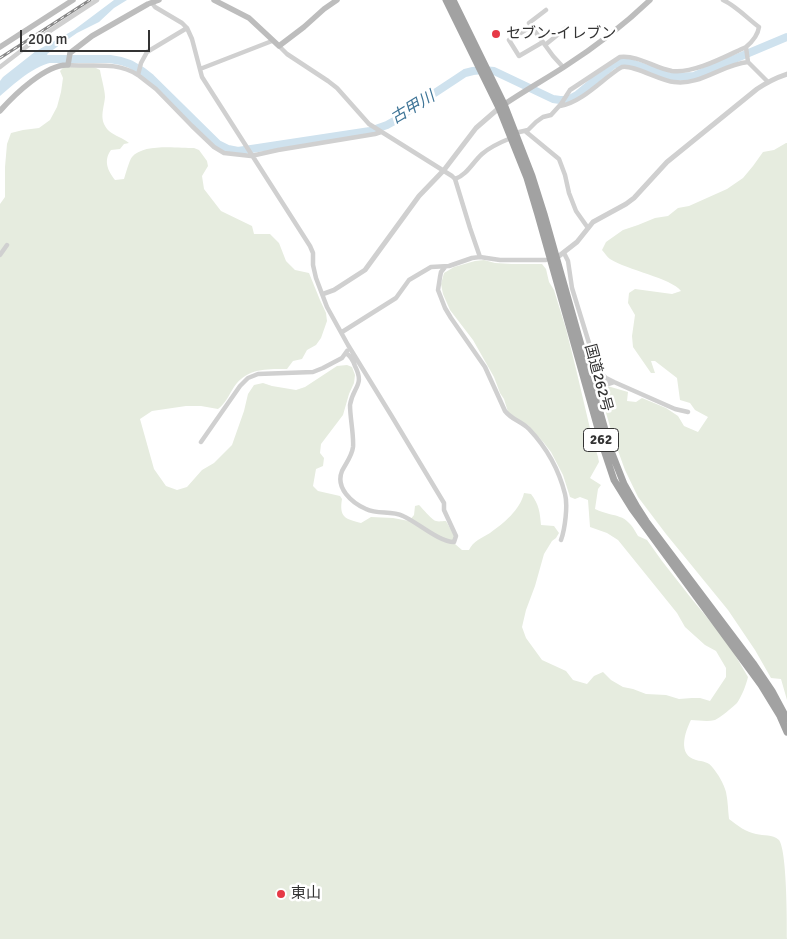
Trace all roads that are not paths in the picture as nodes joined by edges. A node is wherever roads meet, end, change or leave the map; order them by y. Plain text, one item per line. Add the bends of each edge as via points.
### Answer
1 (73, 0) edge
2 (97, 0) edge
3 (158, 0) edge
4 (214, 0) edge
5 (337, 0) edge
6 (446, 0) edge
7 (453, 0) edge
8 (650, 0) edge
9 (723, 0) edge
10 (150, 2) edge
11 (546, 10) dead end
12 (532, 26) junction
13 (187, 28) junction
14 (566, 28) dead end
15 (272, 40) junction
16 (544, 44) junction
17 (279, 46) junction
18 (0, 47) edge
19 (746, 48) junction
20 (748, 60) junction
21 (69, 64) junction
22 (0, 66) edge
23 (481, 66) junction
24 (563, 67) junction
25 (200, 69) junction
26 (138, 74) junction
27 (787, 74) edge
28 (768, 82) junction
29 (560, 105) junction
30 (501, 106) junction
31 (0, 111) edge
32 (525, 131) junction
33 (381, 132) junction
34 (513, 135) junction
35 (251, 155) junction
36 (444, 170) junction
37 (455, 179) junction
38 (588, 228) junction
39 (7, 245) dead end
40 (564, 253) junction
41 (0, 255) edge
42 (558, 256) dead end
43 (480, 257) junction
44 (546, 260) dead end
45 (445, 267) junction
46 (323, 294) junction
47 (342, 332) junction
48 (348, 345) junction
49 (346, 353) junction
50 (588, 381) junction
51 (614, 382) junction
52 (688, 412) dead end
53 (201, 442) dead end
54 (561, 540) dead end
55 (787, 719) edge
56 (787, 732) edge

1 - 18 main road
2 - 22 street
3 - 10 main road
4 - 15 main road via 249,18
5 - 17 main road
6 - 23 highway, 国道262号 / 262
7 - 23 highway, 国道262号 / 262
8 - 24 main road via 616,30
9 - 19 street via 759,27
10 - 13 street
10 - 21 main road via 92,36 73,51
11 - 12 street via 529,23
12 - 16 street
12 - 16 street via 509,40 519,56
13 - 25 street
13 - 26 street via 147,52
14 - 16 street
15 - 17 main road
15 - 25 street
16 - 24 street
17 - 33 street via 337,88 369,124
19 - 20 street
19 - 29 street via 683,71 620,57 570,90
20 - 28 street
20 - 29 street via 684,82 664,80 622,67 576,100
21 - 26 street via 116,66
21 - 31 main road via 57,66 33,80
23 - 30 highway, 国道262号 / 262
24 - 30 main road
25 - 35 street via 202,78
26 - 35 street via 220,151
27 - 28 street
28 - 38 street via 667,162 634,198
29 - 32 street via 552,115 543,117
30 - 34 highway, 国道262号 / 262
30 - 36 street via 476,128
32 - 34 street
32 - 38 street via 559,159 572,202
33 - 35 street
33 - 36 street
34 - 37 street via 481,154 461,177
34 - 50 highway, 国道262号 / 262 via 532,176 544,214
35 - 46 street via 310,246 314,272
36 - 37 street
36 - 46 street via 419,196 365,270
37 - 43 street
38 - 40 street
39 - 41 street
40 - 42 street
40 - 51 street via 597,370
43 - 44 street
43 - 45 street
45 - 47 street via 431,267 409,280 396,298
45 - 54 street via 438,290 445,308 486,366 509,417 524,424 542,443 558,474 566,495
46 - 47 street
47 - 48 street
48 - 49 street
48 - 49 street via 444,504 456,536 454,542 439,538 393,512 367,510 345,493 341,477 353,447 350,405 360,378 352,358
49 - 53 street via 313,372 258,374 248,378
50 - 51 street
50 - 55 highway, 国道262号 / 262 via 611,452 631,496 646,521 763,677
50 - 56 highway, 国道262号 / 262 via 611,472 623,496 761,685
51 - 52 street

